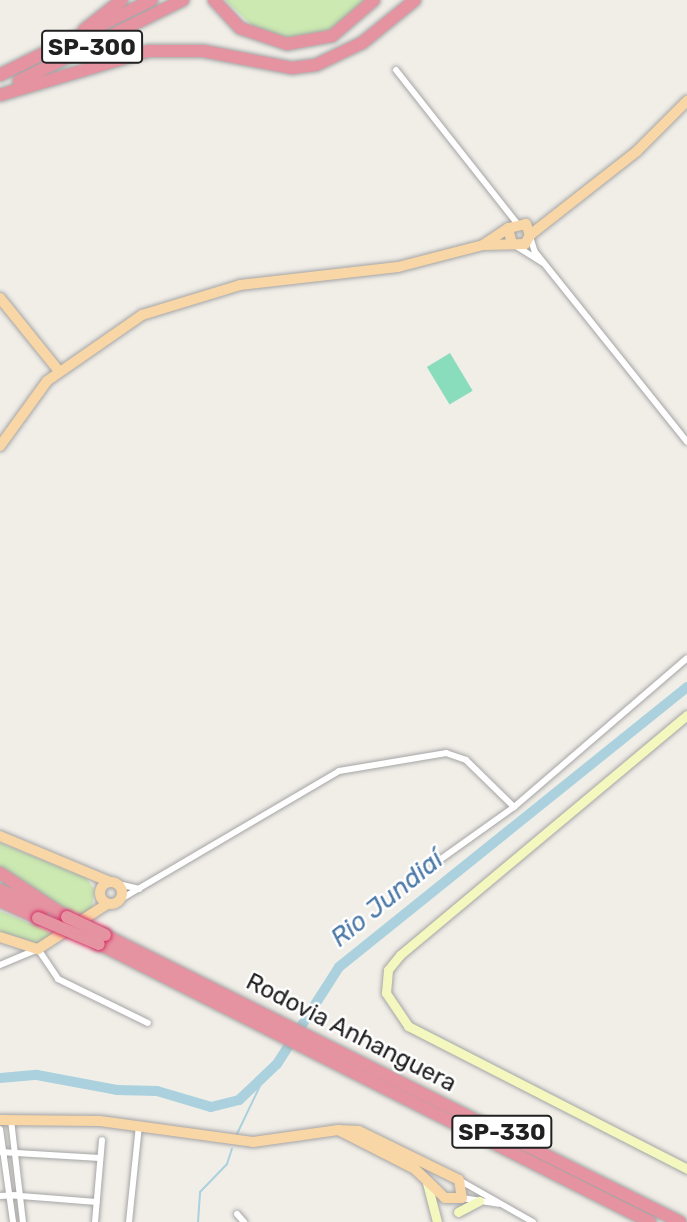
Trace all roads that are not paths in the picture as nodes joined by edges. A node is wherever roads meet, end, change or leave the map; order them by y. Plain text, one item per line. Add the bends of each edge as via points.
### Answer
1 (122, 0) edge
2 (152, 0) edge
3 (183, 0) edge
4 (214, 0) edge
5 (374, 0) edge
6 (415, 0) edge
7 (21, 66) junction
8 (396, 70) dead end
9 (0, 75) edge
10 (0, 90) edge
11 (0, 95) edge
12 (687, 101) edge
13 (552, 215) junction
14 (512, 225) junction
15 (530, 236) junction
16 (483, 245) junction
17 (514, 245) junction
18 (544, 264) junction
19 (0, 298) edge
20 (59, 371) junction
21 (687, 442) edge
22 (0, 446) edge
23 (687, 658) edge
24 (687, 715) edge
25 (514, 807) junction
26 (0, 836) edge
27 (434, 864) dead end
28 (84, 869) junction
29 (0, 873) edge
30 (114, 883) junction
31 (139, 889) junction
32 (0, 890) edge
33 (102, 897) junction
34 (121, 899) junction
35 (0, 901) edge
36 (66, 917) junction
37 (0, 937) edge
38 (102, 939) junction
39 (38, 949) junction
40 (0, 965) edge
41 (148, 1023) dead end
42 (321, 1049) junction
43 (6, 1120) edge
44 (139, 1126) junction
45 (0, 1129) edge
46 (102, 1140) dead end
47 (14, 1151) junction
48 (1, 1152) edge
49 (395, 1154) junction
50 (100, 1158) junction
51 (687, 1169) edge
52 (440, 1171) junction
53 (459, 1180) junction
54 (427, 1181) junction
55 (19, 1195) junction
56 (4, 1196) edge
57 (479, 1201) junction
58 (97, 1202) junction
59 (504, 1205) junction
60 (459, 1208) edge
61 (237, 1214) dead end
62 (13, 1222) edge
63 (23, 1222) edge
64 (95, 1222) edge
65 (129, 1222) edge
66 (244, 1222) edge
67 (437, 1222) edge
68 (533, 1222) edge
69 (650, 1222) edge
70 (680, 1222) edge

1 - 7 highway
2 - 7 highway, SP-300
3 - 10 highway, SP-300
4 - 5 highway via 252,36 298,44 332,36
6 - 11 highway via 362,43 316,65 292,68 203,51 149,51
7 - 9 highway, SP-300
8 - 14 street
12 - 13 main road via 627,159
13 - 14 main road
13 - 15 main road
14 - 15 main road
14 - 16 main road
14 - 17 main road
15 - 17 main road
15 - 18 street
16 - 17 main road
16 - 20 main road via 398,267 240,285 185,298 112,331
17 - 18 street
18 - 21 street
19 - 20 main road
20 - 22 main road
23 - 25 street
24 - 51 street via 388,970 386,993 408,1026
25 - 27 street
25 - 31 street via 467,760 446,753 339,771
26 - 28 main road
28 - 30 main road
28 - 33 main road
29 - 36 highway
30 - 31 street
30 - 33 main road
30 - 34 main road
31 - 34 street
32 - 36 highway, Rodovia Anhanguera / SP-330
33 - 34 main road
33 - 39 main road via 93,915
35 - 38 highway, Rodovia Anhanguera / SP-330, bridge
36 - 38 highway, Rodovia Anhanguera / SP-330, bridge
37 - 39 main road
38 - 42 highway, Rodovia Anhanguera / SP-330
39 - 40 street
39 - 41 street via 58,979
42 - 69 highway, Rodovia Anhanguera / SP-330
42 - 70 highway, Rodovia Anhanguera / SP-330
43 - 44 main road
43 - 47 street
44 - 49 main road via 236,1141 338,1130
44 - 65 street
45 - 48 street
46 - 50 street
47 - 48 street
47 - 50 street
47 - 55 street
48 - 56 street
49 - 52 main road
49 - 54 main road
50 - 58 street
52 - 53 main road
52 - 54 main road
53 - 59 street
53 - 60 main road
54 - 60 main road
54 - 67 street
55 - 56 street
55 - 58 street
55 - 63 street
56 - 62 street
57 - 59 street
57 - 60 street
57 - 60 street
58 - 64 street
59 - 68 street
61 - 66 street

